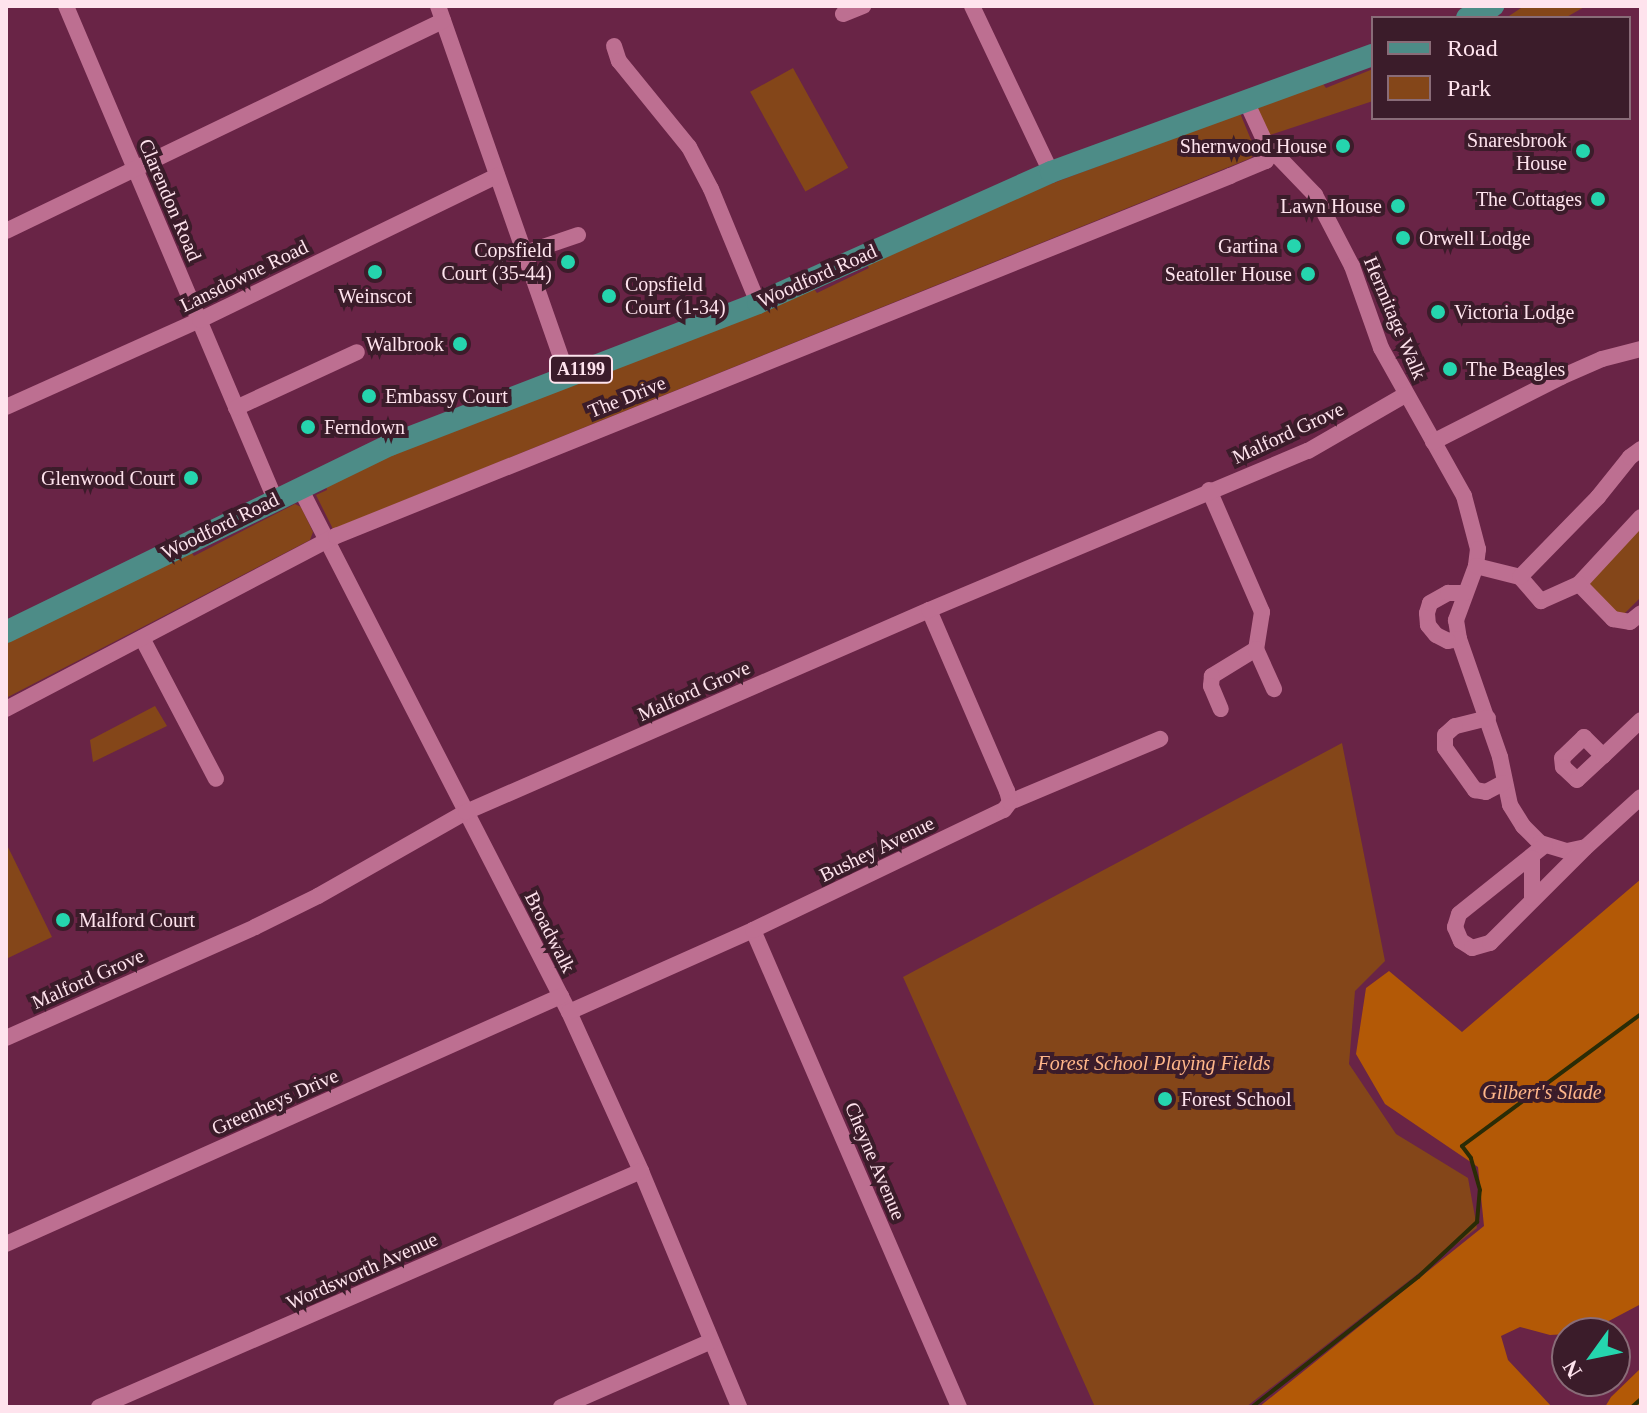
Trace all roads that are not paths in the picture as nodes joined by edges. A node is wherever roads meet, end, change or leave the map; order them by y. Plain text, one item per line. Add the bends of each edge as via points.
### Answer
1 (66, 6) edge
2 (863, 6) edge
3 (972, 6) edge
4 (1493, 6) edge
5 (440, 14) edge
6 (843, 14) dead end
7 (1471, 16) edge
8 (614, 46) dead end
9 (1371, 56) edge
10 (1246, 101) junction
11 (1273, 149) junction
12 (135, 169) junction
13 (1051, 172) junction
14 (497, 176) junction
15 (6, 231) edge
16 (578, 235) dead end
17 (525, 253) junction
18 (758, 303) junction
19 (200, 320) junction
20 (1641, 349) edge
21 (357, 352) dead end
22 (567, 374) junction
23 (1405, 395) junction
24 (6, 407) edge
25 (236, 408) junction
26 (1433, 442) junction
27 (1641, 449) edge
28 (300, 488) junction
29 (1209, 490) junction
30 (275, 499) junction
31 (1641, 517) edge
32 (327, 541) junction
33 (1476, 566) junction
34 (1520, 577) junction
35 (1579, 584) junction
36 (1465, 593) junction
37 (929, 610) junction
38 (1641, 613) edge
39 (6, 632) edge
40 (142, 638) junction
41 (1459, 639) junction
42 (1256, 649) junction
43 (1274, 689) dead end
44 (6, 709) edge
45 (1221, 709) dead end
46 (1488, 718) junction
47 (1641, 720) edge
48 (1160, 739) dead end
49 (1603, 756) dead end
50 (216, 779) dead end
51 (1503, 783) junction
52 (1641, 797) edge
53 (1010, 802) junction
54 (466, 812) junction
55 (1545, 845) junction
56 (1586, 847) junction
57 (1532, 858) junction
58 (1532, 898) junction
59 (753, 930) junction
60 (561, 996) junction
61 (569, 1012) junction
62 (6, 1038) edge
63 (641, 1171) junction
64 (6, 1244) edge
65 (711, 1341) junction
66 (99, 1407) edge
67 (561, 1407) edge
68 (739, 1407) edge
69 (959, 1407) edge

1 - 12 street, Clarendon Road
2 - 6 street
3 - 13 street
4 - 7 main road
5 - 12 street
5 - 14 street
8 - 18 street via 619,61 689,147
9 - 10 main road, Woodford Road / A1199
10 - 11 street, Hermitage Walk via 1256,129
10 - 13 main road, Woodford Road / A1199
11 - 23 street, Hermitage Walk via 1315,195
11 - 32 street, The Drive via 1266,161 1230,176
12 - 15 street
12 - 19 street, Clarendon Road
13 - 18 main road, Woodford Road / A1199
14 - 17 street
14 - 19 street, Lansdowne Road
16 - 17 street
17 - 22 street
18 - 22 main road, Woodford Road / A1199
19 - 24 street, Lansdowne Road
19 - 25 street, Clarendon Road
20 - 26 street via 1561,377
21 - 25 street
22 - 28 main road, Woodford Road / A1199 via 390,445
23 - 26 street, Hermitage Walk
23 - 29 street, Malford Grove via 1308,451
25 - 30 street, Clarendon Road
26 - 33 street, Hermitage Walk via 1464,496 1478,549
27 - 34 street
28 - 30 main road, Woodford Road / A1199
28 - 32 street, Broadwalk
29 - 37 street, Malford Grove
29 - 42 street via 1262,612
30 - 39 main road, Woodford Road / A1199
31 - 35 street
32 - 40 street, The Drive
32 - 54 street, Broadwalk
33 - 34 street
33 - 36 street, Hermitage Walk
34 - 35 street via 1541,601
35 - 38 street via 1621,623
36 - 41 street, Hermitage Walk via 1456,620
36 - 41 street via 1448,593 1430,603 1427,613 1436,635
37 - 53 street
37 - 54 street, Malford Grove
40 - 44 street, The Drive
40 - 50 street
41 - 46 street, Hermitage Walk
42 - 43 street
42 - 45 street via 1212,676
46 - 51 street, Hermitage Walk
46 - 51 street via 1455,726 1445,735 1445,748 1475,790 1486,792
47 - 49 street
48 - 53 street, Bushey Avenue
51 - 55 street, Hermitage Walk via 1523,826
52 - 56 street
53 - 59 street, Bushey Avenue via 1004,810
54 - 60 street, Broadwalk
54 - 62 street, Malford Grove via 255,927
55 - 56 street via 1567,851
55 - 57 street
56 - 58 street
57 - 58 street
57 - 58 street via 1459,914 1455,927 1461,941 1483,948
59 - 61 street, Bushey Avenue
59 - 69 street, Cheyne Avenue
60 - 61 street, Broadwalk
60 - 64 street, Greenheys Drive
61 - 63 street, Broadwalk
63 - 65 street, Broadwalk
63 - 66 street, Wordsworth Avenue
65 - 67 street
65 - 68 street, Broadwalk

